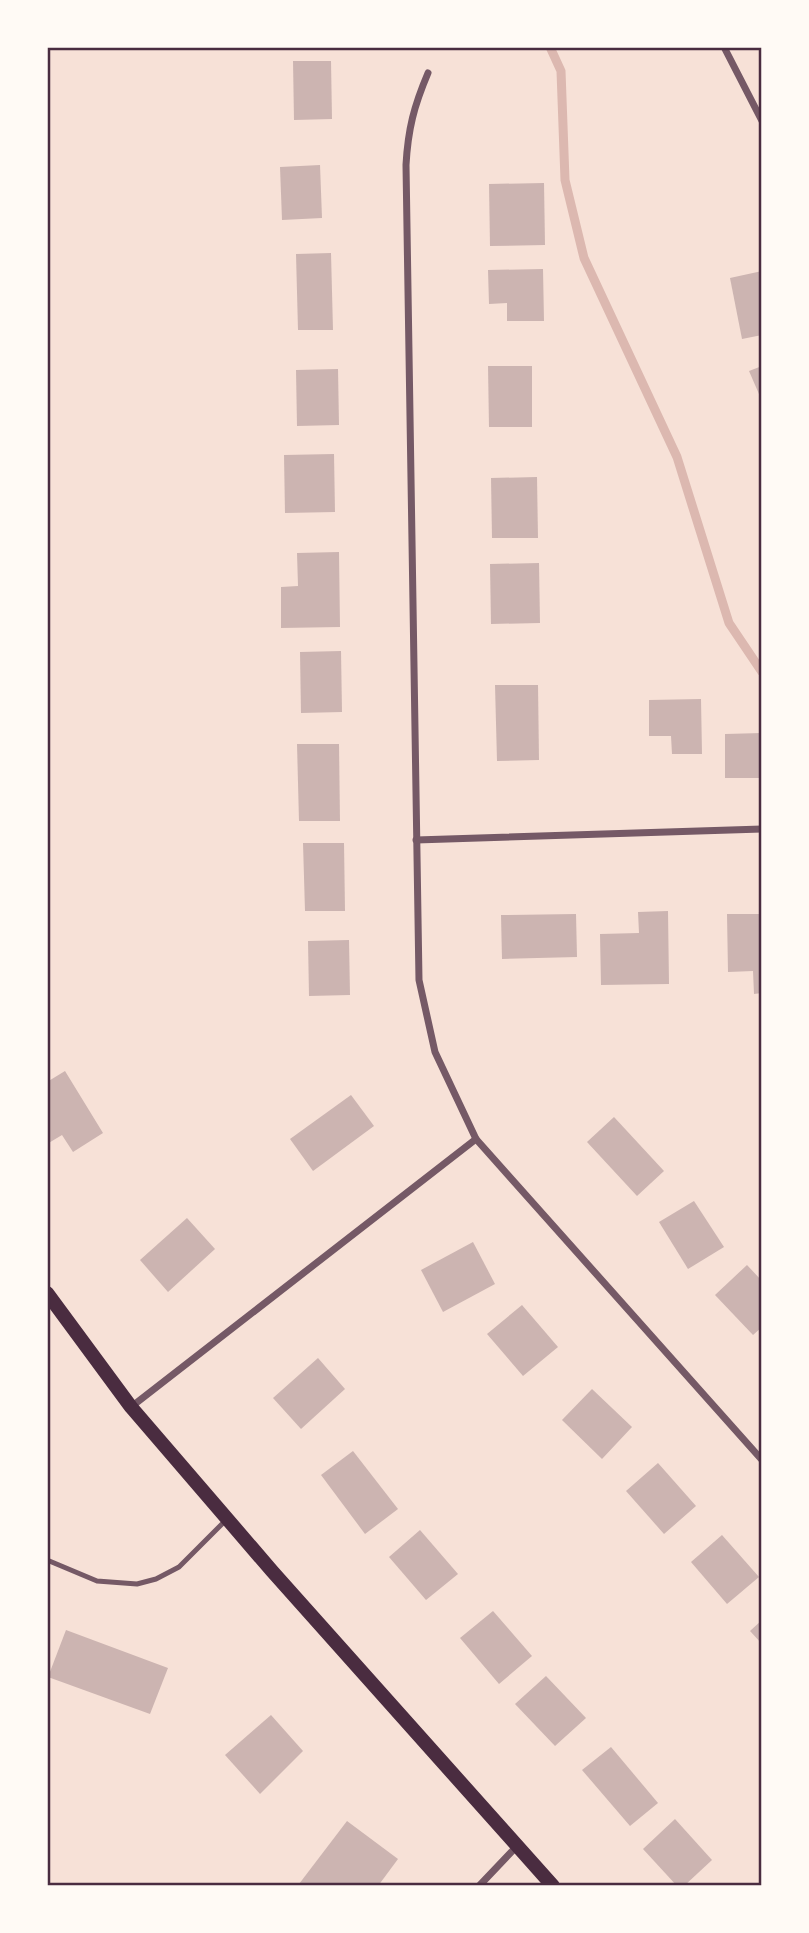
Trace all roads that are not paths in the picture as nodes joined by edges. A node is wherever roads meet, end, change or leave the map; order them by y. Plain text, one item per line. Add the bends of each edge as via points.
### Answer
1 (724, 47) edge
2 (428, 73) dead end
3 (762, 121) edge
4 (762, 829) edge
5 (416, 840) junction
6 (475, 1139) junction
7 (47, 1293) edge
8 (131, 1407) junction
9 (762, 1460) edge
10 (228, 1518) junction
11 (47, 1560) edge
12 (517, 1845) junction
13 (480, 1886) edge
14 (553, 1886) edge

1 - 3 street
2 - 5 street via 415,103 406,165
4 - 5 street
5 - 6 street via 419,980 435,1052
6 - 8 street
6 - 9 street
7 - 8 main road
8 - 10 main road
10 - 11 lane via 179,1567 137,1584 97,1581
10 - 12 main road
12 - 13 street
12 - 14 main road

